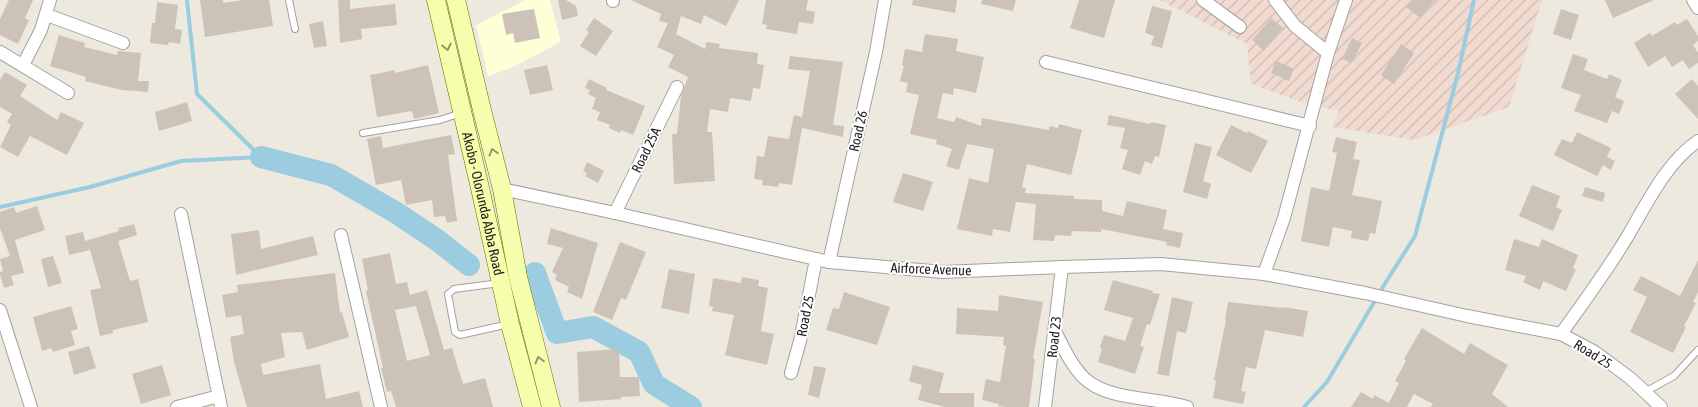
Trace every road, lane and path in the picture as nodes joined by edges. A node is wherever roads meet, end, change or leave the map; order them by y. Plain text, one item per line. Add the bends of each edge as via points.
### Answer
1 (50, 0) edge
2 (289, 0) edge
3 (436, 0) edge
4 (456, 0) edge
5 (885, 0) edge
6 (1203, 0) edge
7 (1346, 0) edge
8 (1693, 0) edge
9 (1277, 1) edge
10 (1698, 8) edge
11 (47, 15) junction
12 (1240, 27) dead end
13 (295, 29) dead end
14 (123, 43) dead end
15 (0, 52) edge
16 (1328, 53) junction
17 (1046, 62) dead end
18 (23, 65) junction
19 (676, 87) dead end
20 (68, 93) dead end
21 (462, 113) junction
22 (1310, 126) junction
23 (363, 133) dead end
24 (1698, 141) edge
25 (502, 189) junction
26 (615, 213) junction
27 (181, 214) dead end
28 (341, 235) dead end
29 (816, 259) junction
30 (829, 262) junction
31 (1062, 266) junction
32 (1264, 274) junction
33 (500, 280) junction
34 (1365, 293) joint
35 (1, 318) edge
36 (510, 324) junction
37 (1055, 331) junction
38 (1561, 334) junction
39 (1698, 350) edge
40 (791, 373) dead end
41 (1645, 392) junction
42 (220, 401) edge
43 (31, 407) edge
44 (177, 407) edge
45 (381, 407) edge
46 (532, 407) edge
47 (551, 407) edge
48 (1045, 407) edge
49 (1187, 407) edge
50 (1661, 407) edge

1 - 11 street
2 - 13 lane
3 -> 21 main road, Akobo - Olorunda Abba Road
25 -> 4 main road, Akobo - Olorunda Abba Road
5 - 30 street, Road 26
6 - 12 street
7 - 16 street
8 - 10 street
9 - 16 street via 1295,26
11 - 14 street
11 - 18 street
15 - 18 street
16 - 22 street
17 - 22 street
18 - 20 street
19 - 26 street, Road 25A
21 - 23 lane via 440,120
21 - 33 main road, Akobo - Olorunda Abba Road
22 - 32 street
24 - 38 street via 1674,164
25 - 26 street, Airforce Avenue
47 -> 25 main road, Akobo - Olorunda Abba Road via 518,277
26 - 29 street, Airforce Avenue
27 - 42 street
28 - 45 street
29 - 30 street, Airforce Avenue
29 - 40 street, Road 25
30 - 31 street, Airforce Avenue via 943,272
31 - 32 street, Airforce Avenue via 1161,264
31 - 37 street, Road 23
32 - 34 street, Airforce Avenue
33 - 36 main road, Akobo - Olorunda Abba Road
33 - 36 lane via 454,289 448,294 455,332 460,335
34 - 38 street, Road 25
35 - 43 street
36 - 46 main road, Akobo - Olorunda Abba Road
37 - 48 street, Road 23
37 - 49 street via 1076,368 1099,389
38 - 41 street, Road 25 via 1594,352
39 - 41 lane via 1674,376
41 - 50 street, Road 25
42 - 44 street

